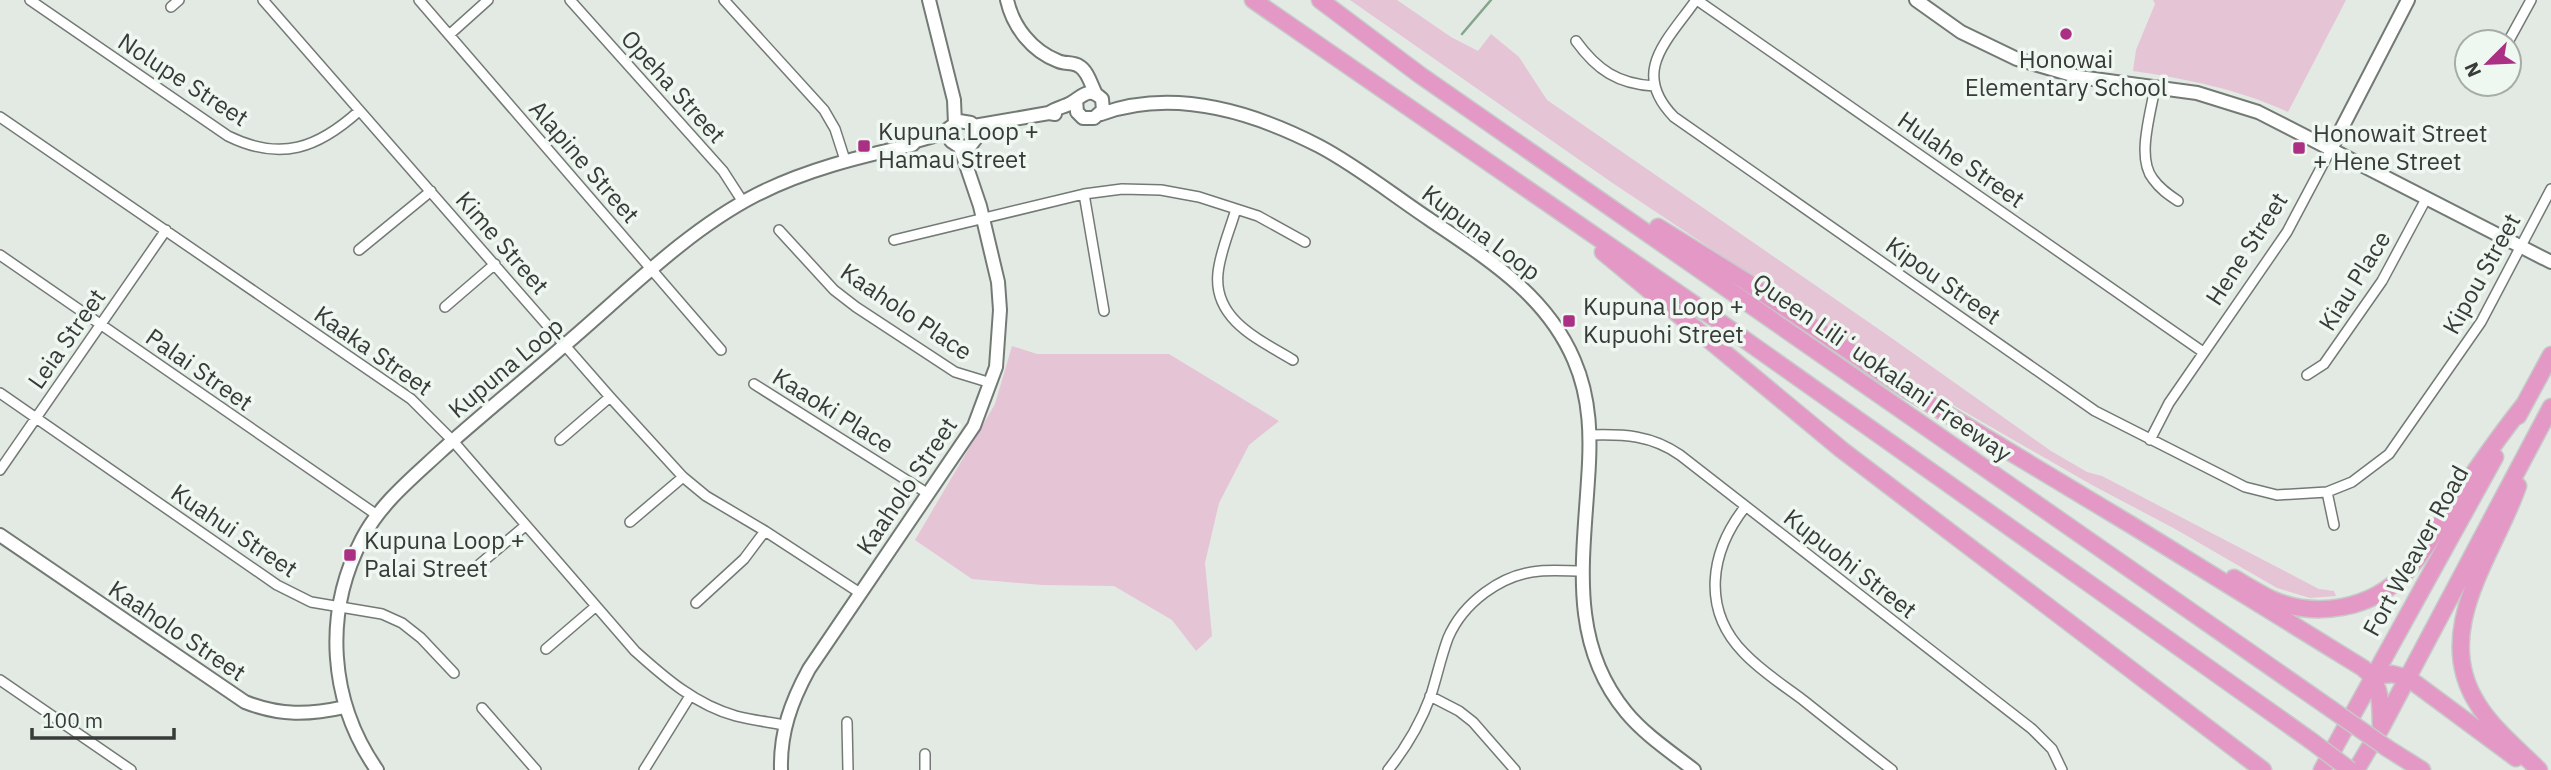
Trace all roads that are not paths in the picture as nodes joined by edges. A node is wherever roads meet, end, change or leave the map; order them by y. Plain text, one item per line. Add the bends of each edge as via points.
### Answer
1 (30, 0) edge
2 (263, 0) edge
3 (418, 0) edge
4 (488, 0) edge
5 (570, 0) edge
6 (724, 0) edge
7 (929, 0) edge
8 (1007, 0) edge
9 (1252, 0) edge
10 (1320, 0) edge
11 (1696, 0) edge
12 (1916, 0) edge
13 (2408, 0) edge
14 (2531, 0) edge
15 (2516, 28) edge
16 (449, 35) junction
17 (1576, 41) dead end
18 (1654, 86) junction
19 (2155, 87) junction
20 (1087, 100) junction
21 (1150, 102) junction
22 (359, 111) junction
23 (1101, 114) junction
24 (0, 117) edge
25 (963, 134) junction
26 (1510, 136) junction
27 (2331, 149) junction
28 (845, 160) junction
29 (1520, 184) junction
30 (2551, 189) edge
31 (431, 191) junction
32 (1084, 194) junction
33 (2426, 199) junction
34 (2178, 201) dead end
35 (743, 202) junction
36 (1237, 209) junction
37 (982, 212) junction
38 (166, 230) junction
39 (779, 230) dead end
40 (894, 240) dead end
41 (1305, 242) dead end
42 (2520, 247) junction
43 (359, 250) dead end
44 (0, 255) edge
45 (2551, 262) edge
46 (495, 264) junction
47 (652, 271) junction
48 (445, 307) dead end
49 (1104, 311) dead end
50 (100, 325) junction
51 (565, 345) junction
52 (721, 351) dead end
53 (2203, 352) junction
54 (2551, 355) edge
55 (1293, 360) dead end
56 (2307, 375) dead end
57 (991, 383) junction
58 (754, 384) dead end
59 (0, 393) edge
60 (610, 397) junction
61 (2523, 407) junction
62 (2551, 407) edge
63 (36, 418) junction
64 (2536, 434) junction
65 (1590, 435) junction
66 (560, 440) dead end
67 (2150, 440) junction
68 (453, 441) junction
69 (0, 470) edge
70 (683, 477) junction
71 (2327, 492) junction
72 (926, 493) junction
73 (1745, 507) junction
74 (377, 515) junction
75 (630, 522) dead end
76 (2334, 525) dead end
77 (525, 526) junction
78 (2133, 526) junction
79 (765, 531) junction
80 (0, 535) edge
81 (474, 569) dead end
82 (1583, 571) junction
83 (860, 593) junction
84 (696, 603) dead end
85 (339, 607) junction
86 (595, 607) junction
87 (546, 649) dead end
88 (454, 673) dead end
89 (2373, 676) junction
90 (2407, 678) junction
91 (0, 680) edge
92 (690, 696) junction
93 (1430, 696) junction
94 (345, 707) junction
95 (482, 708) dead end
96 (847, 722) dead end
97 (784, 725) junction
98 (2381, 728) junction
99 (925, 754) dead end
100 (131, 770) edge
101 (377, 770) edge
102 (536, 770) edge
103 (644, 770) edge
104 (781, 770) edge
105 (848, 770) edge
106 (926, 770) edge
107 (1388, 770) edge
108 (1515, 770) edge
109 (1694, 770) edge
110 (1892, 770) edge
111 (2062, 770) edge
112 (2263, 770) edge
113 (2322, 770) edge
114 (2350, 770) edge
115 (2356, 770) edge
116 (2422, 770) edge
117 (2532, 770) edge
118 (2539, 770) edge

1 - 22 street, Nolupe Street via 242,142 270,149 299,147 327,137
2 - 22 street, Kime Street
3 - 16 street, Alapine Street
4 - 16 street
5 - 35 street, Opeha Street via 723,171
6 - 28 street via 824,110
7 - 25 street, Kaaholo Street
8 - 20 street via 1015,23 1031,44 1085,72
9 - 29 highway
10 - 26 highway, Queen Liliʻuokalani Freeway
11 - 18 street via 1663,46 1656,61
11 - 53 street, Hulahe Street
12 - 19 street via 1961,32 2017,59 2079,76
13 - 27 street, Hene Street
14 - 15 street
16 - 47 street, Alapine Street
17 - 18 street via 1589,60 1618,79
18 - 67 street, Kipou Street via 1664,107 1693,131 2095,411
19 - 27 street via 2228,101
19 - 34 street via 2144,156 2151,178
20 - 21 street, Kupuna Loop
20 - 23 street via 1104,107
20 - 23 street, Kupuna Loop via 1086,119
20 - 25 street, Kupuna Loop
21 - 23 street, Kupuna Loop
21 - 65 street, Kupuna Loop via 1219,109 1321,147 1502,269 1545,310 1562,335 1584,390
22 - 31 street, Kime Street
24 - 38 street, Kaaka Street
25 - 28 street, Kupuna Loop
25 - 37 street, Kaaholo Street
26 - 78 highway via 1745,281 1917,397
26 - 116 highway, Queen Liliʻuokalani Freeway, bridge
27 - 33 street
27 - 53 street, Hene Street via 2287,232
28 - 35 street, Kupuna Loop
29 - 112 highway via 1842,450
29 - 114 highway, bridge
30 - 42 street, Kipou Street
31 - 43 street
31 - 46 street, Kime Street
32 - 36 street via 1122,189 1161,191
32 - 37 street
32 - 49 street
33 - 42 street
33 - 56 street, Kiau Place via 2382,281 2324,364
35 - 47 street, Kupuna Loop via 697,232
36 - 41 street
36 - 55 street via 1218,272 1222,299 1242,328
37 - 40 street
37 - 57 street, Kaaholo Street via 1000,310
38 - 50 street, Leia Street
38 - 68 street, Kaaka Street via 411,399
39 - 57 street, Kaaholo Place via 834,290 856,307 955,372
42 - 45 street
42 - 71 street, Kipou Street via 2480,322 2389,454 2352,482
44 - 50 street, Palai Street
46 - 48 street
46 - 51 street, Kime Street
47 - 51 street, Kupuna Loop
47 - 52 street, Alapine Street
50 - 63 street, Leia Street
50 - 74 street, Palai Street
51 - 60 street, Kime Street
51 - 68 street, Kupuna Loop
53 - 67 street, Hene Street
54 - 61 highway, Fort Weaver Road
57 - 72 street, Kaaholo Street via 974,426
58 - 72 street, Kaaoki Place
59 - 63 street, Kuahui Street
60 - 66 street
60 - 70 street, Kime Street
61 - 78 highway via 2487,451 2413,564 2387,589 2361,603 2310,609 2273,599
61 - 89 highway, Fort Weaver Road
62 - 64 highway, Fort Weaver Road
63 - 69 street, Leia Street
63 - 85 street, Kuahui Street via 277,585 311,602
64 - 90 highway, Fort Weaver Road
64 - 118 highway via 2507,518 2469,595 2460,635 2464,675 2477,705
65 - 73 street, Kupuohi Street via 1626,434 1654,440
65 - 82 street, Kupuna Loop
67 - 71 street, Kipou Street via 2245,487 2277,495
68 - 74 street, Kupuna Loop
68 - 77 street, Kaaka Street
70 - 75 street
70 - 79 street, Kime Street
71 - 76 street
72 - 83 street, Kaaholo Street
73 - 110 street via 1724,537 1717,559 1716,597 1725,626 1753,662
73 - 111 street, Kupuohi Street via 2032,729 2052,750
74 - 85 street, Kupuna Loop via 349,567
77 - 81 street
77 - 86 street, Kaaka Street
78 - 89 highway
79 - 83 street, Kime Street
79 - 84 street via 737,566
80 - 94 street, Kaaholo Street via 245,702 298,715
82 - 93 street via 1522,574 1478,598 1448,638
82 - 109 street, Kupuna Loop via 1589,640 1610,690 1645,732
83 - 97 street, Kaaholo Street via 797,689
85 - 88 street, Kuahui Street via 382,614 402,624
85 - 94 street, Kupuna Loop via 336,661
86 - 87 street
86 - 92 street, Kaaka Street via 635,651
89 - 90 highway
89 - 98 highway via 2380,691
89 - 113 highway, Fort Weaver Road
90 - 98 highway, Fort Weaver Road
90 - 117 highway
91 - 100 street
92 - 97 street, Kaaka Street via 734,715
92 - 103 street
93 - 107 street via 1406,746
93 - 108 street via 1473,722
94 - 101 street, Kupuna Loop
95 - 102 street
96 - 105 street
97 - 104 street, Kaaholo Street
98 - 115 highway, Fort Weaver Road
99 - 106 street

